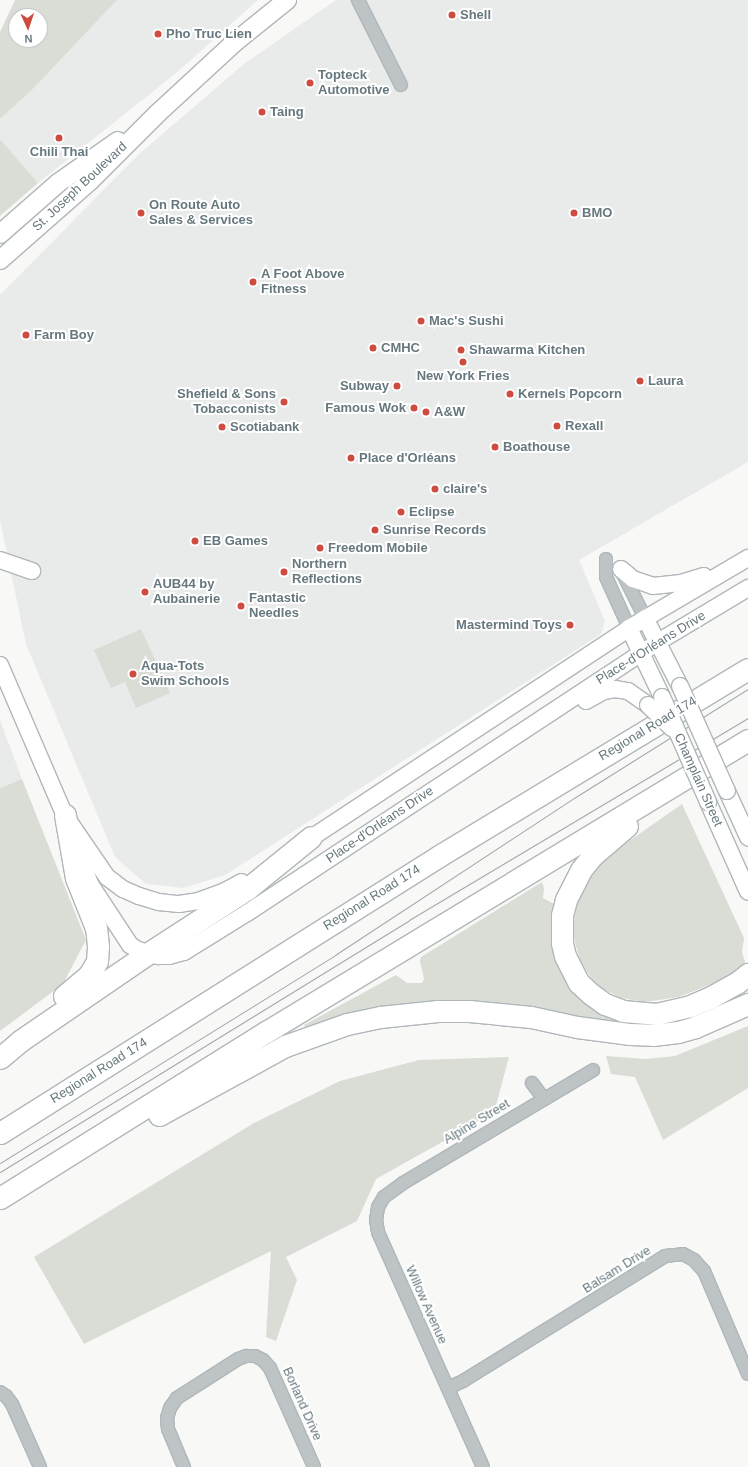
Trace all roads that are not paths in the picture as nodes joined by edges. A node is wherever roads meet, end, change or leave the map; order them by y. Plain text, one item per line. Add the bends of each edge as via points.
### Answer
1 (287, 0) edge
2 (358, 0) edge
3 (400, 85) dead end
4 (158, 113) junction
5 (0, 234) edge
6 (0, 260) edge
7 (748, 557) edge
8 (0, 560) edge
9 (621, 569) junction
10 (32, 571) dead end
11 (748, 588) edge
12 (645, 618) junction
13 (629, 628) junction
14 (658, 642) junction
15 (641, 653) junction
16 (0, 665) edge
17 (748, 669) edge
18 (655, 701) junction
19 (748, 740) edge
20 (748, 749) edge
21 (487, 754) junction
22 (65, 815) junction
23 (748, 836) edge
24 (311, 838) junction
25 (748, 892) edge
26 (147, 954) junction
27 (748, 974) edge
28 (748, 1004) edge
29 (20, 1041) junction
30 (0, 1058) edge
31 (593, 1070) dead end
32 (532, 1083) dead end
33 (544, 1099) junction
34 (0, 1133) edge
35 (424, 1170) joint
36 (0, 1199) edge
37 (748, 1374) edge
38 (448, 1388) junction
39 (0, 1392) edge
40 (40, 1467) edge
41 (184, 1467) edge
42 (314, 1467) edge
43 (483, 1467) edge

1 - 4 main road, St. Joseph Boulevard via 235,42
2 - 3 street
4 - 5 main road, St. Joseph Boulevard via 58,183
4 - 6 main road, St. Joseph Boulevard via 90,181
7 - 9 main road via 697,579 668,586 644,584
7 - 12 main road, Place-d'Orléans Drive
8 - 10 main road
9 - 12 street, Champlain Street
9 - 13 street, Champlain Street via 606,559 606,577
11 - 14 main road, Place-d'Orléans Drive
12 - 13 main road, Place-d'Orléans Drive
12 - 14 main road, Champlain Street
13 - 15 main road, Champlain Street
13 - 24 main road, Place-d'Orléans Drive
14 - 15 main road, Place-d'Orléans Drive
14 - 23 main road, Champlain Street, bridge
15 - 18 main road, Champlain Street
15 - 21 main road, Place-d'Orléans Drive
16 - 22 main road, Place-d'Orléans Drive
17 - 34 highway, Regional Road 174 via 439,856
18 - 21 main road via 628,691 604,691
18 - 25 main road, Champlain Street, bridge via 678,735
19 - 36 highway via 266,1032
20 - 27 highway via 641,815 593,856 574,883 562,915 561,929 565,956 579,983 605,1004 623,1011 656,1014 690,1006 727,989
21 - 26 main road, Place-d'Orléans Drive via 184,952 170,956
22 - 24 main road, Place-d'Orléans Drive via 107,877 123,889 159,902 179,904 198,901 223,892
22 - 26 main road, Place-d'Orléans Drive via 90,884 130,945
22 - 29 highway via 76,878 96,928 97,961 84,980 43,1016
24 - 26 highway via 247,889
26 - 29 highway
28 - 36 highway via 695,1027 653,1035 603,1031 531,1018 469,1011 438,1011 347,1024 285,1046
29 - 30 highway
31 - 33 street, Alpine Street
32 - 33 street
33 - 35 street, Alpine Street
35 - 38 street, Willow Avenue via 384,1197 378,1207 376,1220 378,1232
37 - 38 street, Balsam Drive via 704,1271 694,1260 683,1254 665,1256
38 - 43 street, Willow Avenue
39 - 40 street via 12,1404
41 - 42 street, Borland Drive via 168,1429 167,1418 170,1408 177,1398 246,1356 263,1360 270,1368

